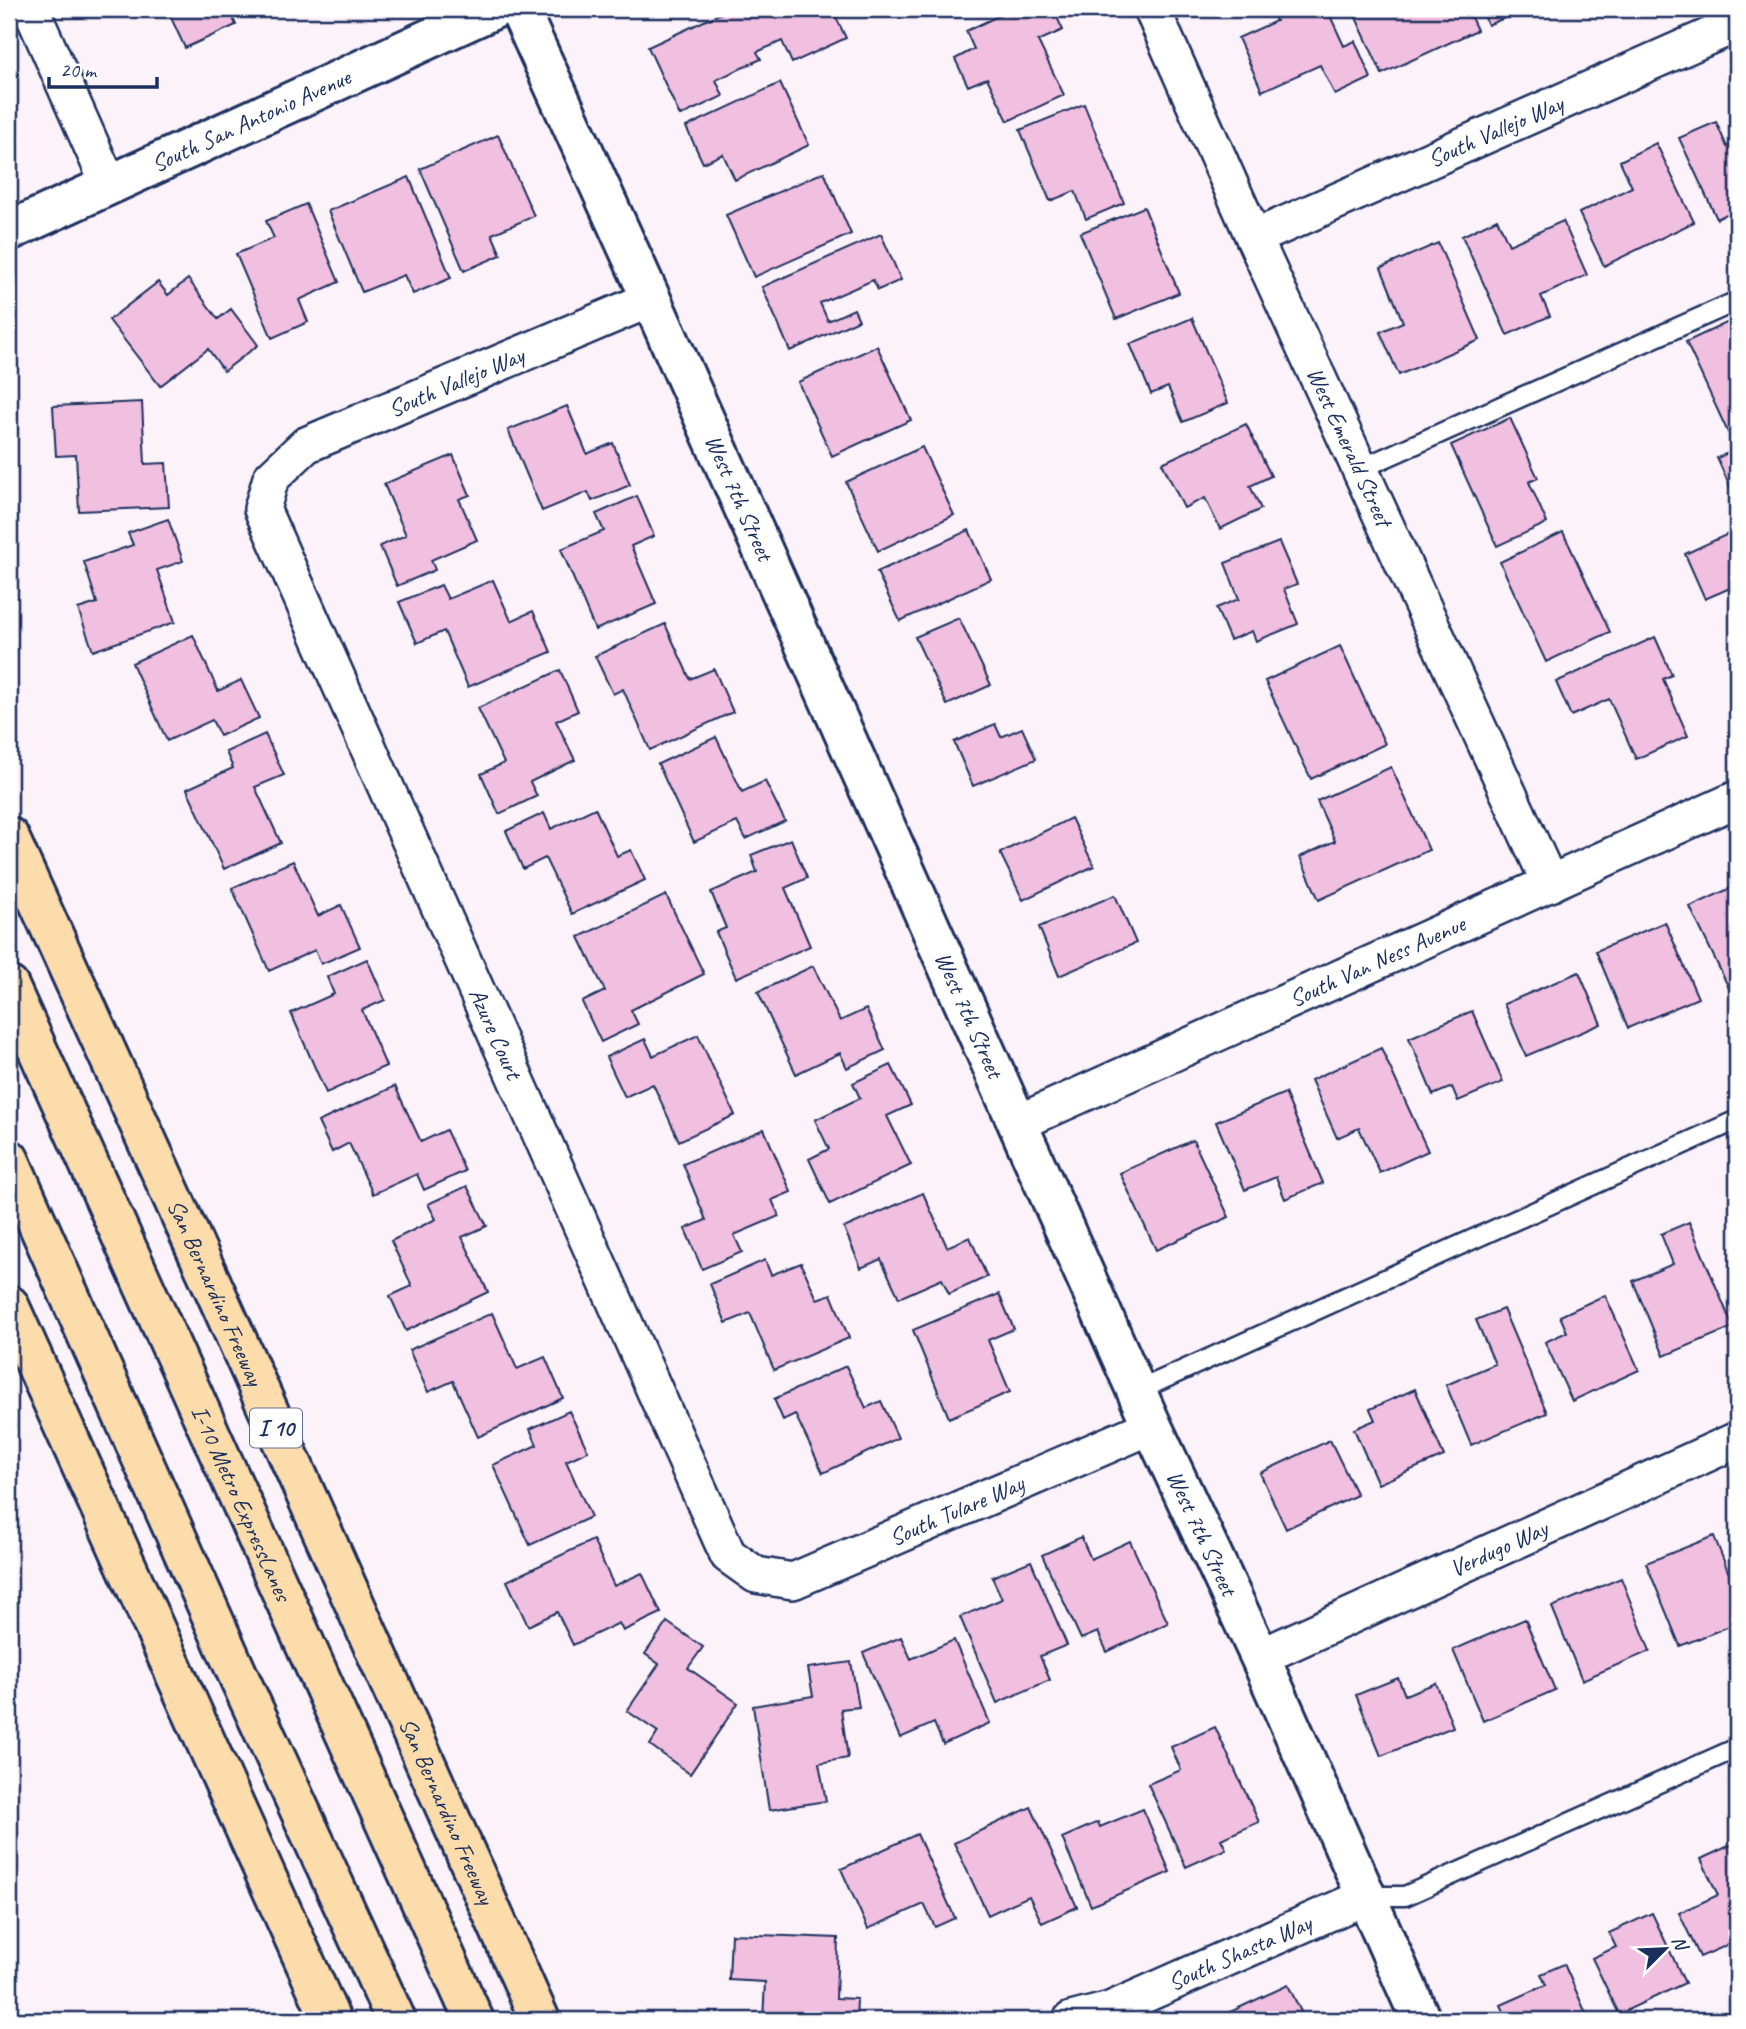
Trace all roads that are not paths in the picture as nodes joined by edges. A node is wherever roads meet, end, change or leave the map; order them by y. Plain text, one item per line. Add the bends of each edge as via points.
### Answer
1 (31, 9) edge
2 (494, 9) edge
3 (519, 9) edge
4 (1155, 10) edge
5 (1737, 24) edge
6 (109, 185) junction
7 (9, 231) edge
8 (1254, 239) junction
9 (651, 299) junction
10 (1737, 301) edge
11 (1360, 469) junction
12 (271, 478) joint
13 (1737, 799) edge
14 (9, 837) edge
15 (1549, 884) junction
16 (9, 986) edge
17 (1737, 1120) edge
18 (1018, 1123) junction
19 (9, 1159) edge
20 (9, 1305) edge
21 (1137, 1391) junction
22 (1152, 1426) junction
23 (1737, 1440) edge
24 (756, 1575) joint
25 (1260, 1657) junction
26 (1737, 1748) edge
27 (1367, 1896) junction
28 (331, 2020) edge
29 (396, 2020) edge
30 (474, 2020) edge
31 (540, 2020) edge
32 (1071, 2020) edge
33 (1421, 2020) edge

1 - 6 street
2 - 6 street, South San Antonio Avenue
3 - 9 street, West 7th Street
4 - 8 street, West Emerald Street
5 - 8 street, South Vallejo Way
6 - 7 street, South San Antonio Avenue
8 - 11 street, West Emerald Street
9 - 12 street, South Vallejo Way via 306,445
9 - 18 street, West 7th Street
10 - 11 lane
11 - 15 street, West Emerald Street
12 - 24 street, Azure Court via 262,509 728,1555
13 - 15 street, South Van Ness Avenue
14 - 31 highway, San Bernardino Freeway / I 10
15 - 18 street, South Van Ness Avenue
16 - 30 highway, I-10 Metro ExpressLanes
17 - 21 lane
18 - 21 street, West 7th Street
19 - 29 highway
20 - 28 highway
21 - 22 street, West 7th Street
22 - 24 street, South Tulare Way via 793,1581
22 - 25 street, West 7th Street
23 - 25 street, Verdugo Way
25 - 27 street, West 7th Street
26 - 27 lane via 1405,1896
27 - 32 street, South Shasta Way via 1111,2010
27 - 33 street, West 7th Street

